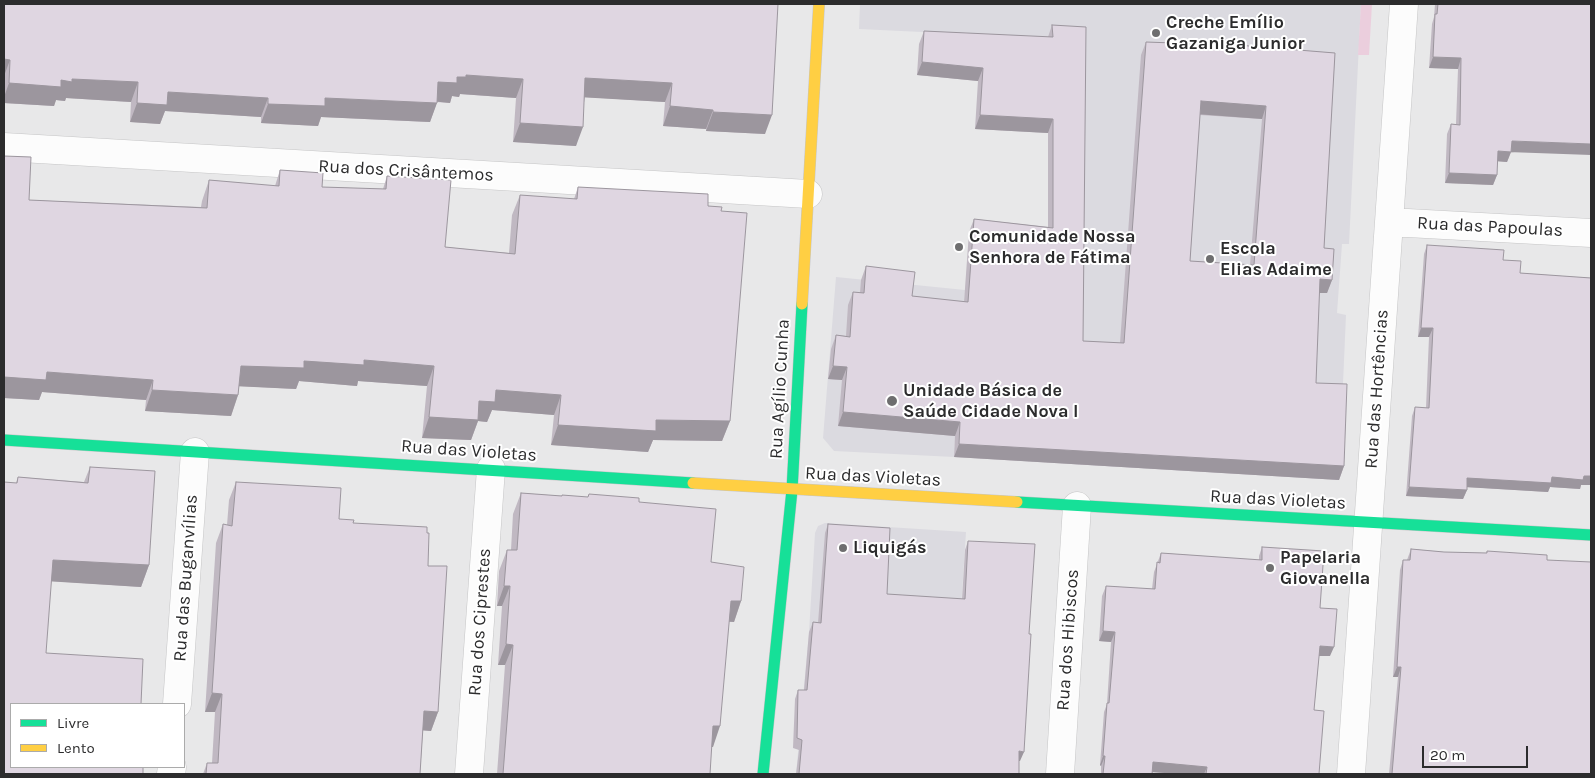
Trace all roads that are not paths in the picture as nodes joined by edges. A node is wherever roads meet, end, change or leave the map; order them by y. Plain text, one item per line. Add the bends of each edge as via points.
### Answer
1 (819, 4) edge
2 (1404, 4) edge
3 (4, 147) edge
4 (808, 194) junction
5 (1389, 222) junction
6 (1591, 233) edge
7 (4, 440) edge
8 (195, 452) junction
9 (491, 469) junction
10 (792, 490) junction
11 (1077, 506) junction
12 (1368, 523) junction
13 (1591, 535) edge
14 (177, 703) edge
15 (469, 774) edge
16 (763, 774) edge
17 (1060, 774) edge
18 (1351, 774) edge

1 - 4 street, Rua Agílio Cunha
2 - 5 street, Rua das Hortências
3 - 4 street, Rua dos Crisântemos
4 - 10 street, Rua Agílio Cunha
5 - 6 street, Rua das Papoulas
5 - 12 street, Rua das Hortências
7 - 8 street, Rua das Violetas
8 - 9 street, Rua das Violetas
8 - 14 street, Rua das Buganvílias
9 - 10 street, Rua das Violetas
9 - 15 street, Rua dos Ciprestes
10 - 11 street, Rua das Violetas
10 - 16 street, Rua Agílio Cunha
11 - 12 street, Rua das Violetas
11 - 17 street, Rua dos Hibiscos
12 - 13 street, Rua das Violetas
12 - 18 street, Rua das Hortências

